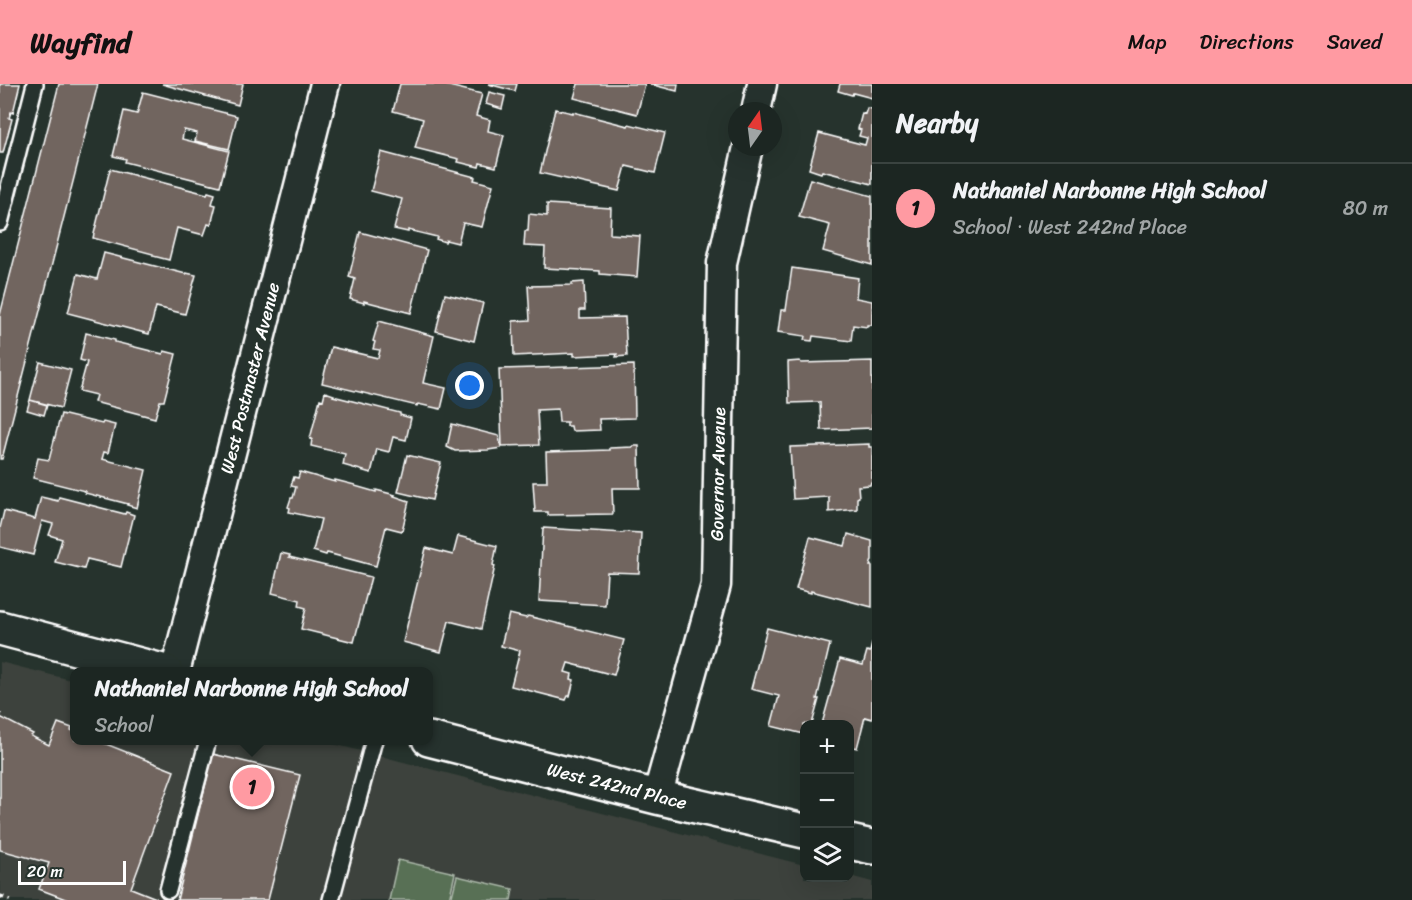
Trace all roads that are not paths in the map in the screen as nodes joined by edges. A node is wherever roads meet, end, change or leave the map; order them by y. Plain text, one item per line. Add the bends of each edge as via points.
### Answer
1 (35, 84) edge
2 (325, 84) edge
3 (762, 84) edge
4 (758, 102) edge
5 (746, 156) edge
6 (0, 223) edge
7 (0, 628) edge
8 (147, 667) edge
9 (176, 667) edge
10 (433, 740) edge
11 (207, 745) edge
12 (373, 745) edge
13 (657, 797) junction
14 (800, 830) edge
15 (854, 843) edge
16 (872, 847) edge
17 (168, 890) dead end
18 (331, 900) edge

1 - 6 lane
2 - 9 street, West Postmaster Avenue
3 - 4 street
5 - 13 street, Governor Avenue via 722,262 716,585
7 - 8 street
10 - 13 street, West 242nd Place
11 - 17 lane
12 - 18 lane
13 - 14 street, West 242nd Place
15 - 16 street

